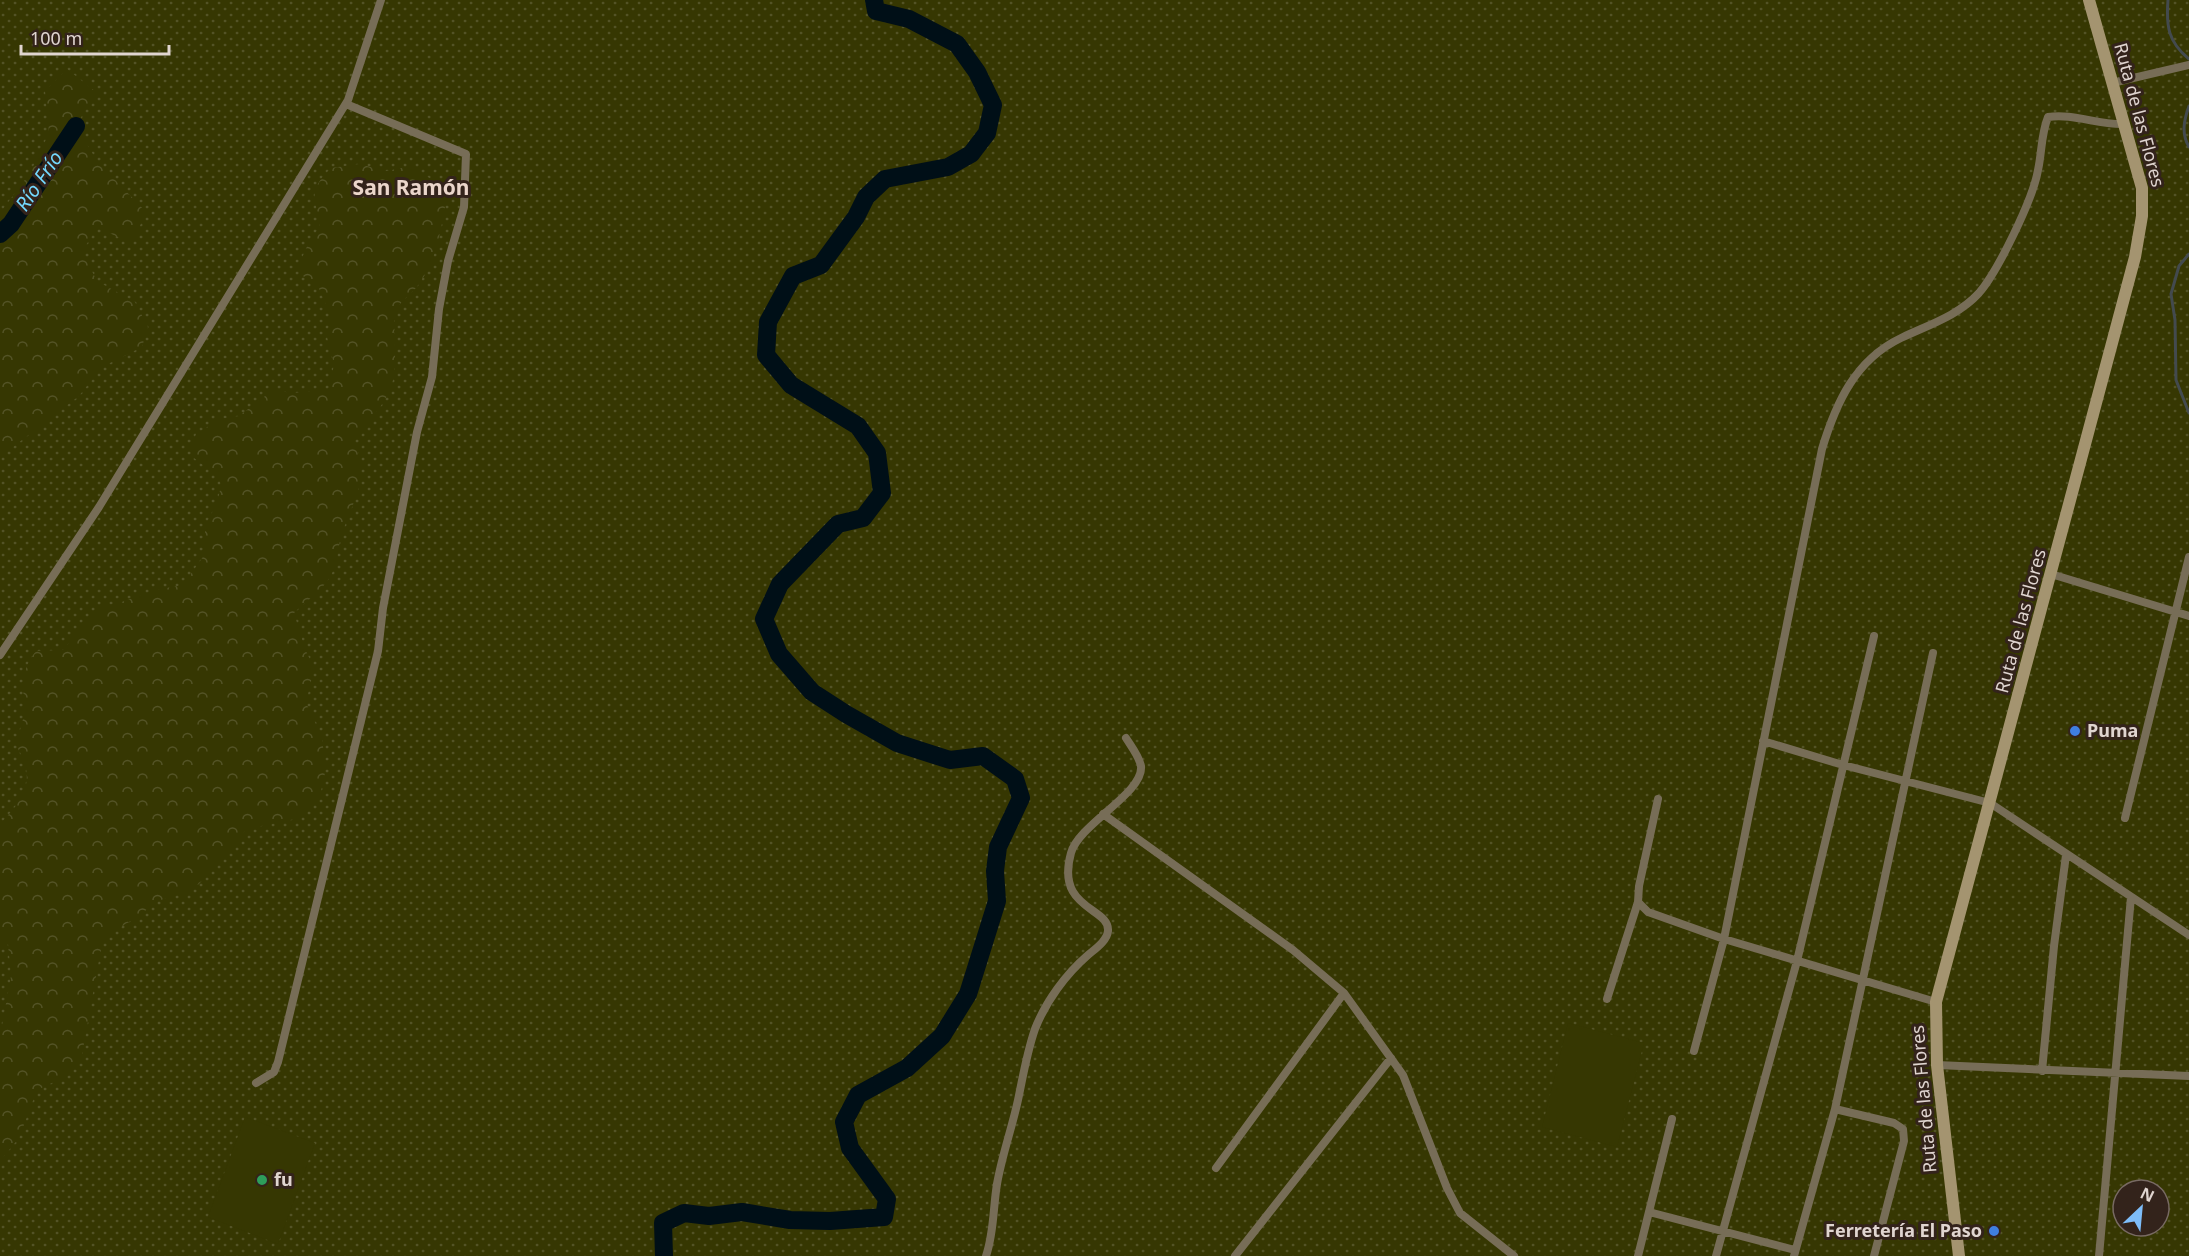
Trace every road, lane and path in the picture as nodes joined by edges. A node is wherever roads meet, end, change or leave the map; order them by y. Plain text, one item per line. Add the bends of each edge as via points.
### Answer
1 (381, 0) edge
2 (2089, 0) edge
3 (2189, 65) edge
4 (2112, 84) junction
5 (346, 104) junction
6 (2124, 124) junction
7 (2189, 557) edge
8 (2051, 574) junction
9 (2177, 613) junction
10 (2189, 616) edge
11 (1874, 636) dead end
12 (1933, 653) dead end
13 (0, 655) edge
14 (1126, 738) dead end
15 (1763, 741) junction
16 (1843, 765) junction
17 (1905, 780) junction
18 (1658, 799) dead end
19 (1990, 803) junction
20 (1103, 814) junction
21 (2125, 818) dead end
22 (2066, 855) junction
23 (2131, 897) junction
24 (1638, 902) junction
25 (2189, 935) edge
26 (1724, 939) junction
27 (1797, 961) junction
28 (1864, 980) junction
29 (1344, 993) junction
30 (1608, 999) dead end
31 (1936, 1002) junction
32 (1694, 1051) dead end
33 (1391, 1058) junction
34 (1936, 1065) junction
35 (2042, 1071) junction
36 (2117, 1075) junction
37 (2189, 1076) edge
38 (256, 1083) dead end
39 (1835, 1108) junction
40 (1672, 1119) dead end
41 (1216, 1168) dead end
42 (1649, 1212) junction
43 (1723, 1232) junction
44 (1794, 1253) edge
45 (986, 1256) edge
46 (1235, 1256) edge
47 (1514, 1256) edge
48 (1638, 1256) edge
49 (1716, 1256) edge
50 (1874, 1256) edge
51 (1959, 1256) edge
52 (2099, 1256) edge

1 - 5 street
2 - 4 main road, Ruta de las Flores
3 - 4 street
4 - 6 main road, Ruta de las Flores
5 - 13 street via 99,507
5 - 38 street via 466,154 464,207 448,261 432,377 417,432 378,651 278,1062 274,1072
6 - 8 main road, Ruta de las Flores via 2142,188 2142,216 2135,257
6 - 15 street via 2048,117 2032,192 1979,293 1944,320 1898,339 1866,362 1848,383 1822,449
7 - 9 street
8 - 9 street
8 - 19 main road, Ruta de las Flores
9 - 10 street
9 - 21 street
11 - 16 street
12 - 17 street
14 - 20 street via 1141,763 1141,771 1134,785
15 - 16 street
15 - 26 street
16 - 17 street
16 - 27 street
17 - 19 street
17 - 28 street
18 - 24 street
19 - 22 street
19 - 31 main road, Ruta de las Flores
20 - 29 street via 1293,950
20 - 45 street via 1072,848 1068,879 1073,896 1101,917 1108,932 1050,1000 1036,1028 1003,1157
22 - 23 street
22 - 35 street
23 - 25 street
23 - 36 street
24 - 26 street via 1648,912
24 - 30 street
26 - 27 street
26 - 32 street
27 - 28 street
27 - 43 street
28 - 31 street
28 - 39 street
29 - 33 street
29 - 41 street
31 - 34 main road, Ruta de las Flores
33 - 46 street
33 - 47 street via 1403,1075 1460,1214
34 - 35 street
34 - 51 main road, Ruta de las Flores
35 - 36 street
36 - 37 street
36 - 52 street
39 - 44 street
39 - 50 street via 1894,1123 1903,1129 1904,1141
40 - 42 street
42 - 43 street
42 - 48 street
43 - 44 street
43 - 49 street

